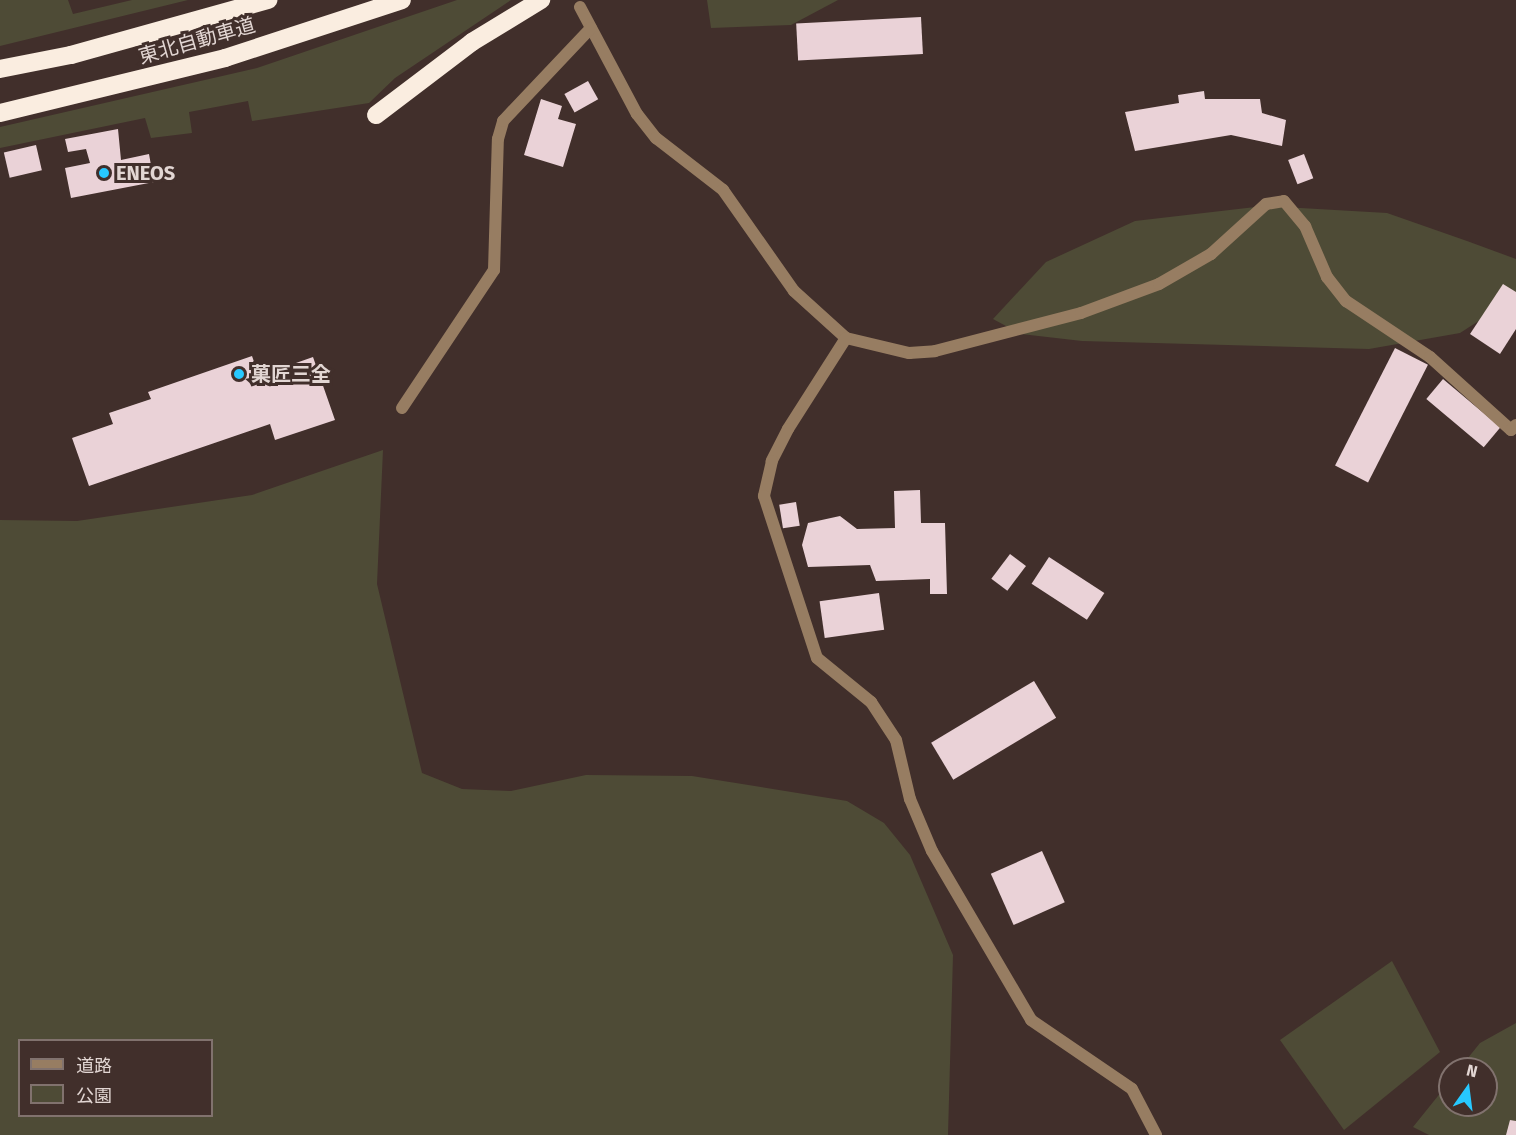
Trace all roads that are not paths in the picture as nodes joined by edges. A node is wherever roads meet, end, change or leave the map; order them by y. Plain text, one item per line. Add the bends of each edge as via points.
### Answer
1 (268, 0) edge
2 (402, 0) edge
3 (541, 0) edge
4 (580, 7) dead end
5 (591, 28) junction
6 (0, 69) edge
7 (0, 113) edge
8 (376, 114) dead end
9 (846, 338) junction
10 (402, 408) dead end
11 (1516, 425) edge
12 (1156, 1135) edge

1 - 6 highway, 東北自動車道 via 71,55
2 - 7 highway, 東北自動車道 via 225,58
3 - 8 highway via 472,42
4 - 5 street
5 - 9 street via 656,138 723,190 794,291
5 - 10 street via 503,121 498,139 494,270
9 - 11 street via 909,353 926,352 1081,313 1159,284 1211,254 1266,204 1284,201 1346,301 1430,357 1512,430
9 - 12 street via 788,429 772,461 764,496 816,658 871,702 896,740 910,799 932,851 1031,1020 1132,1089

